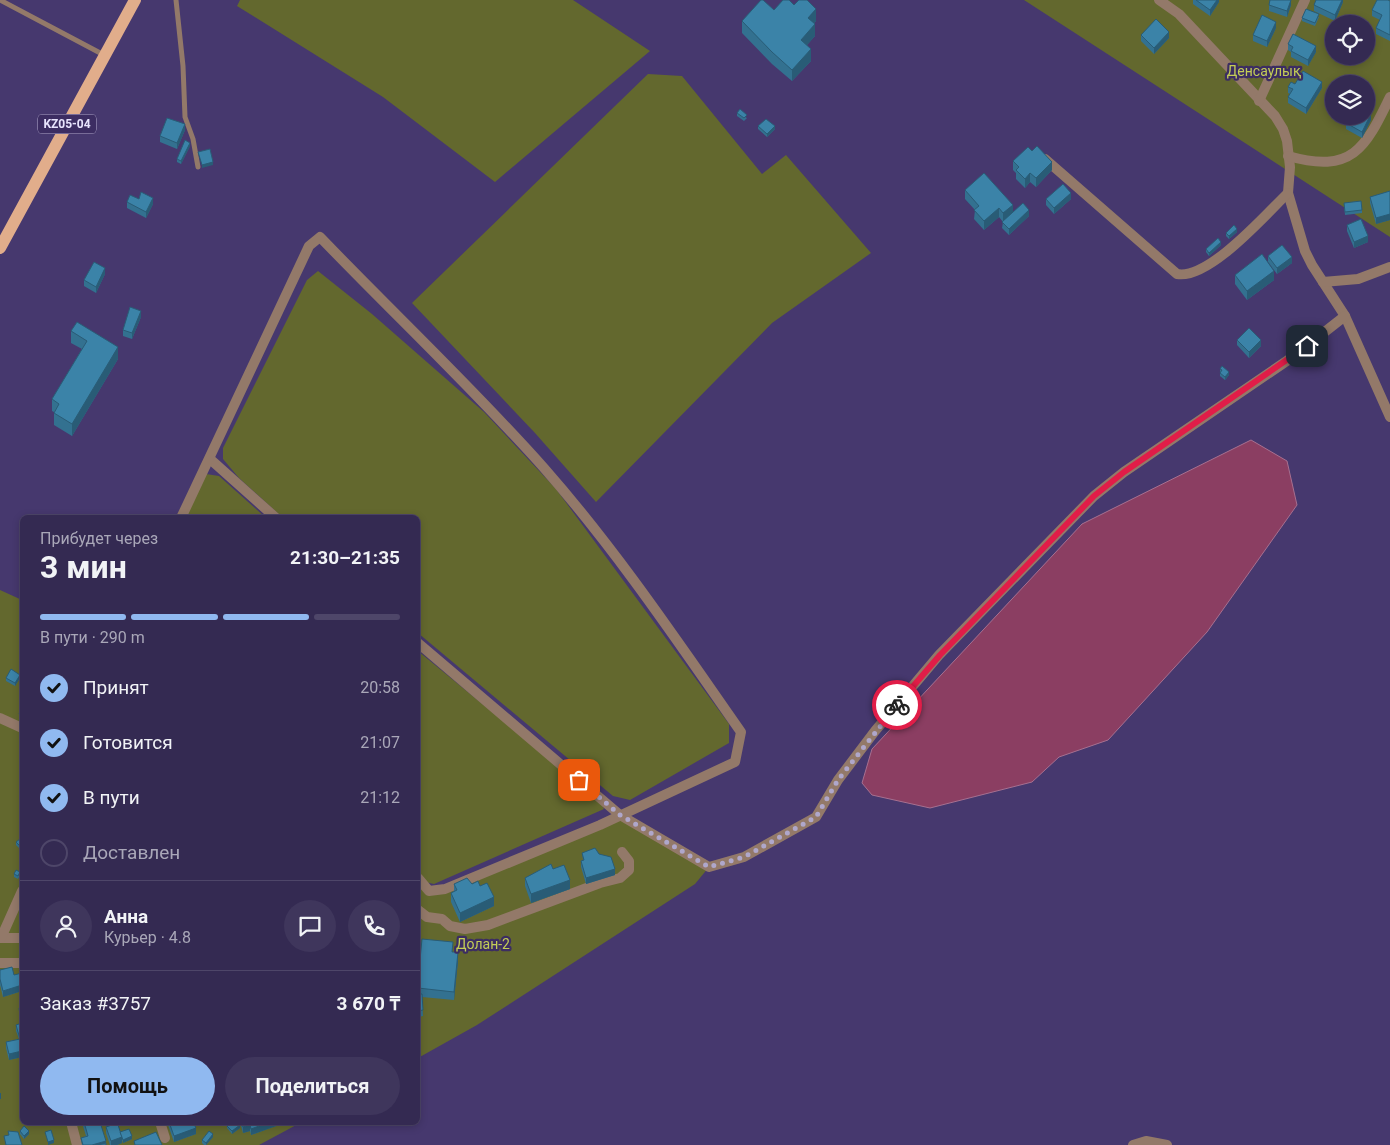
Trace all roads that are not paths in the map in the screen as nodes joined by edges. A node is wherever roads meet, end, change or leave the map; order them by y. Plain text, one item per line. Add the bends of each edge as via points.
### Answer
1 (0, 0) edge
2 (134, 0) edge
3 (176, 0) edge
4 (1305, 0) edge
5 (1164, 1) edge
6 (105, 55) junction
7 (1390, 97) edge
8 (1259, 101) junction
9 (1288, 156) junction
10 (1045, 159) edge
11 (198, 167) dead end
12 (1288, 193) junction
13 (0, 248) edge
14 (1390, 267) edge
15 (1323, 282) junction
16 (1346, 316) junction
17 (1390, 417) edge
18 (210, 459) junction
19 (182, 515) edge
20 (273, 515) edge
21 (420, 645) edge
22 (0, 718) edge
23 (20, 727) edge
24 (620, 815) junction
25 (622, 852) dead end
26 (420, 884) edge
27 (20, 895) edge
28 (420, 912) edge
29 (1, 938) edge
30 (20, 938) edge
31 (0, 963) edge
32 (20, 963) edge
33 (72, 1125) edge
34 (161, 1125) edge
35 (165, 1138) dead end
36 (77, 1145) edge
37 (1133, 1145) edge
38 (1167, 1145) edge

1 - 6 lane
2 - 6 main road, KZ05-04
3 - 11 lane via 185,117
4 - 8 street
5 - 8 street
6 - 13 main road, KZ05-04
7 - 9 street via 1372,135 1350,156 1323,162
8 - 9 street via 1283,129
9 - 12 street
10 - 12 street via 1178,274 1185,275 1205,267 1228,250
12 - 15 street via 1305,251
14 - 15 street via 1358,279
15 - 16 street
16 - 17 street
16 - 24 street via 1094,496 933,663 875,731 838,780 816,817 744,857 709,867
18 - 19 street
18 - 20 street
18 - 24 street via 309,246 320,237 545,468 634,580 741,732 735,762
21 - 24 street
22 - 23 street
24 - 26 street via 446,889 429,891
25 - 28 street via 629,861 629,870 620,878 488,925 457,928
27 - 29 street
29 - 30 street
31 - 32 street
33 - 36 street
34 - 35 street
37 - 38 street via 1146,1141

